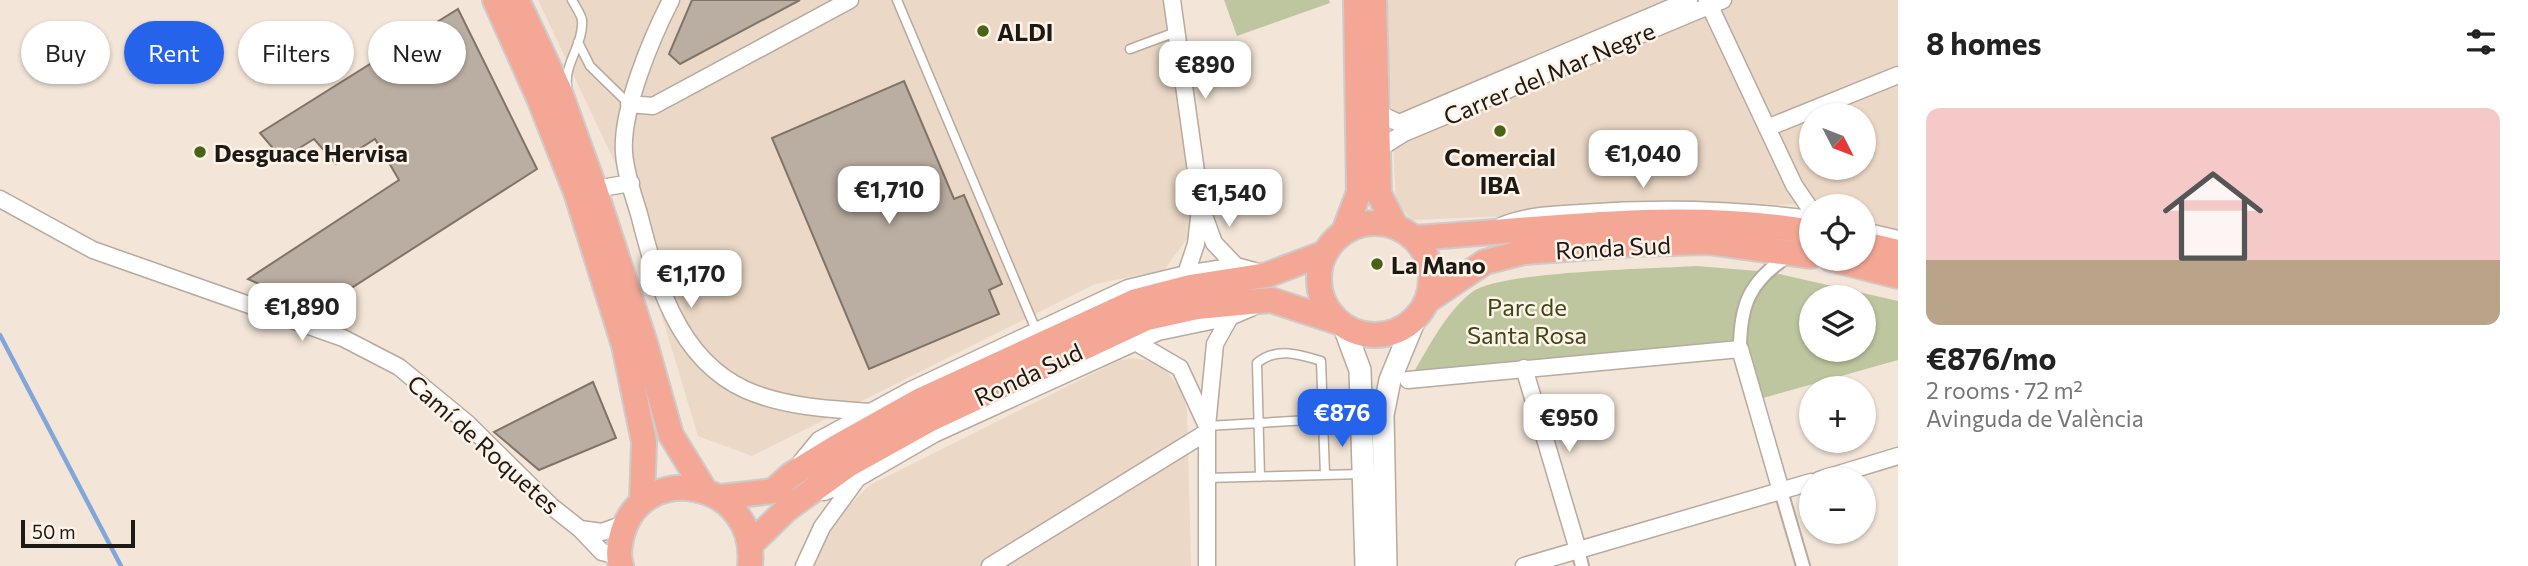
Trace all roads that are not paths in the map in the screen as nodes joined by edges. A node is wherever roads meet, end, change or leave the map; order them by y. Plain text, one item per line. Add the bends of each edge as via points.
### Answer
1 (495, 0) edge
2 (517, 0) edge
3 (572, 0) edge
4 (671, 0) edge
5 (850, 0) edge
6 (897, 0) edge
7 (1172, 0) edge
8 (1356, 0) edge
9 (1374, 0) edge
10 (1689, 0) edge
11 (1713, 2) edge
12 (834, 4) edge
13 (1177, 32) junction
14 (578, 42) junction
15 (1130, 48) dead end
16 (1898, 75) edge
17 (629, 104) junction
18 (1376, 112) junction
19 (582, 124) dead end
20 (1767, 128) junction
21 (1377, 150) junction
22 (631, 183) junction
23 (1794, 185) junction
24 (606, 187) dead end
25 (1800, 194) edge
26 (0, 200) edge
27 (1201, 207) junction
28 (613, 213) dead end
29 (1788, 216) junction
30 (1799, 217) edge
31 (1799, 231) edge
32 (1344, 232) junction
33 (1404, 232) junction
34 (1485, 234) junction
35 (1876, 234) edge
36 (1898, 239) edge
37 (1876, 247) edge
38 (1898, 252) edge
39 (1325, 253) junction
40 (1799, 254) edge
41 (1799, 255) edge
42 (1236, 266) junction
43 (1876, 270) edge
44 (1186, 274) junction
45 (1267, 275) junction
46 (1898, 276) edge
47 (1271, 300) junction
48 (1421, 309) junction
49 (1230, 317) junction
50 (1341, 325) junction
51 (1036, 330) junction
52 (645, 343) junction
53 (1137, 343) junction
54 (1740, 349) junction
55 (1524, 368) junction
56 (1408, 380) dead end
57 (871, 412) junction
58 (1363, 417) junction
59 (1323, 419) junction
60 (1259, 423) junction
61 (1207, 429) junction
62 (1898, 456) edge
63 (1862, 467) edge
64 (1364, 474) junction
65 (791, 475) junction
66 (1325, 475) junction
67 (1261, 477) junction
68 (858, 478) junction
69 (1207, 478) junction
70 (1799, 486) edge
71 (1781, 491) junction
72 (712, 493) junction
73 (642, 502) junction
74 (787, 509) junction
75 (624, 524) junction
76 (580, 529) junction
77 (750, 555) edge
78 (1580, 558) edge
79 (616, 561) edge
80 (804, 566) edge
81 (990, 566) edge
82 (1208, 566) edge
83 (1366, 566) edge
84 (1386, 566) edge
85 (1524, 566) edge
86 (1803, 566) edge

1 - 73 main road via 576,192 624,345 644,442
2 - 52 main road via 558,87
3 - 14 lane via 582,20
4 - 17 street
5 - 12 street
6 - 51 lane
7 - 13 street
8 - 32 main road via 1359,192
9 - 18 main road
10 - 18 street, Carrer del Mar Negre via 1399,123
11 - 20 street
11 - 21 street, Carrer del Mar Negre via 1404,133
12 - 17 street via 653,106
13 - 15 lane
13 - 27 street
14 - 17 lane via 590,66
14 - 19 lane via 566,83
16 - 20 street
17 - 22 street via 624,151
18 - 21 main road
20 - 23 street
21 - 33 main road via 1379,194
22 - 24 street
22 - 57 street via 656,279 679,328 709,365 745,390 789,404
23 - 25 street
23 - 29 street
26 - 76 street, Camí de Roquetes via 93,250 343,338 399,367 467,423
27 - 42 street via 1214,243
27 - 44 street
28 - 52 lane
29 - 30 street, Ronda Sud
29 - 34 street, Ronda Sud via 1710,209 1630,209 1521,217
31 - 34 main road, Ronda Sud via 1709,221 1631,221
32 - 33 main road via 1369,223
32 - 39 main road
33 - 34 main road, Ronda Sud
33 - 48 main road via 1426,256 1431,278
35 - 36 street
37 - 38 main road
39 - 45 main road, Ronda Sud
39 - 50 main road via 1318,278 1320,290 1323,302
40 - 48 main road, Ronda Sud via 1708,242 1524,252 1485,262
41 - 54 street via 1769,269 1750,291 1740,319
42 - 44 street, Ronda Sud
42 - 45 street, Ronda Sud
43 - 46 main road
44 - 51 street, Ronda Sud via 1129,288
45 - 65 main road, Ronda Sud via 1136,301 919,401
47 - 49 street
47 - 50 main road, Ronda Sud
47 - 74 main road, Ronda Sud via 1197,307 1147,318 929,420 848,465
48 - 50 main road via 1394,332 1368,335
48 - 84 main road via 1390,380 1383,415
49 - 53 street via 1158,332
49 - 61 street via 1215,344
50 - 58 main road via 1360,370
51 - 57 street, Ronda Sud
52 - 72 main road via 671,435
53 - 61 street via 1180,368
53 - 68 street via 934,434
54 - 55 street
54 - 71 street
55 - 56 street
55 - 78 street
57 - 65 street, Ronda Sud via 819,440
58 - 59 lane
58 - 64 main road
59 - 60 lane
59 - 60 lane via 1321,361 1298,353 1268,354 1257,363
59 - 66 lane
60 - 61 lane
60 - 67 lane
61 - 69 street
61 - 81 street
62 - 63 street
64 - 66 lane
64 - 83 main road
65 - 72 main road, Ronda Sud via 773,491
66 - 67 lane
67 - 69 lane
68 - 74 street
68 - 80 street via 822,527
69 - 82 street
70 - 71 street
71 - 78 street
71 - 86 street
72 - 73 main road, Ronda Sud via 673,487
72 - 77 main road via 740,516
73 - 75 main road
74 - 77 main road, Ronda Sud
75 - 76 street, Camí de Roquetes via 602,532
75 - 79 main road
76 - 79 street, Camí de Roquetes
78 - 85 street

